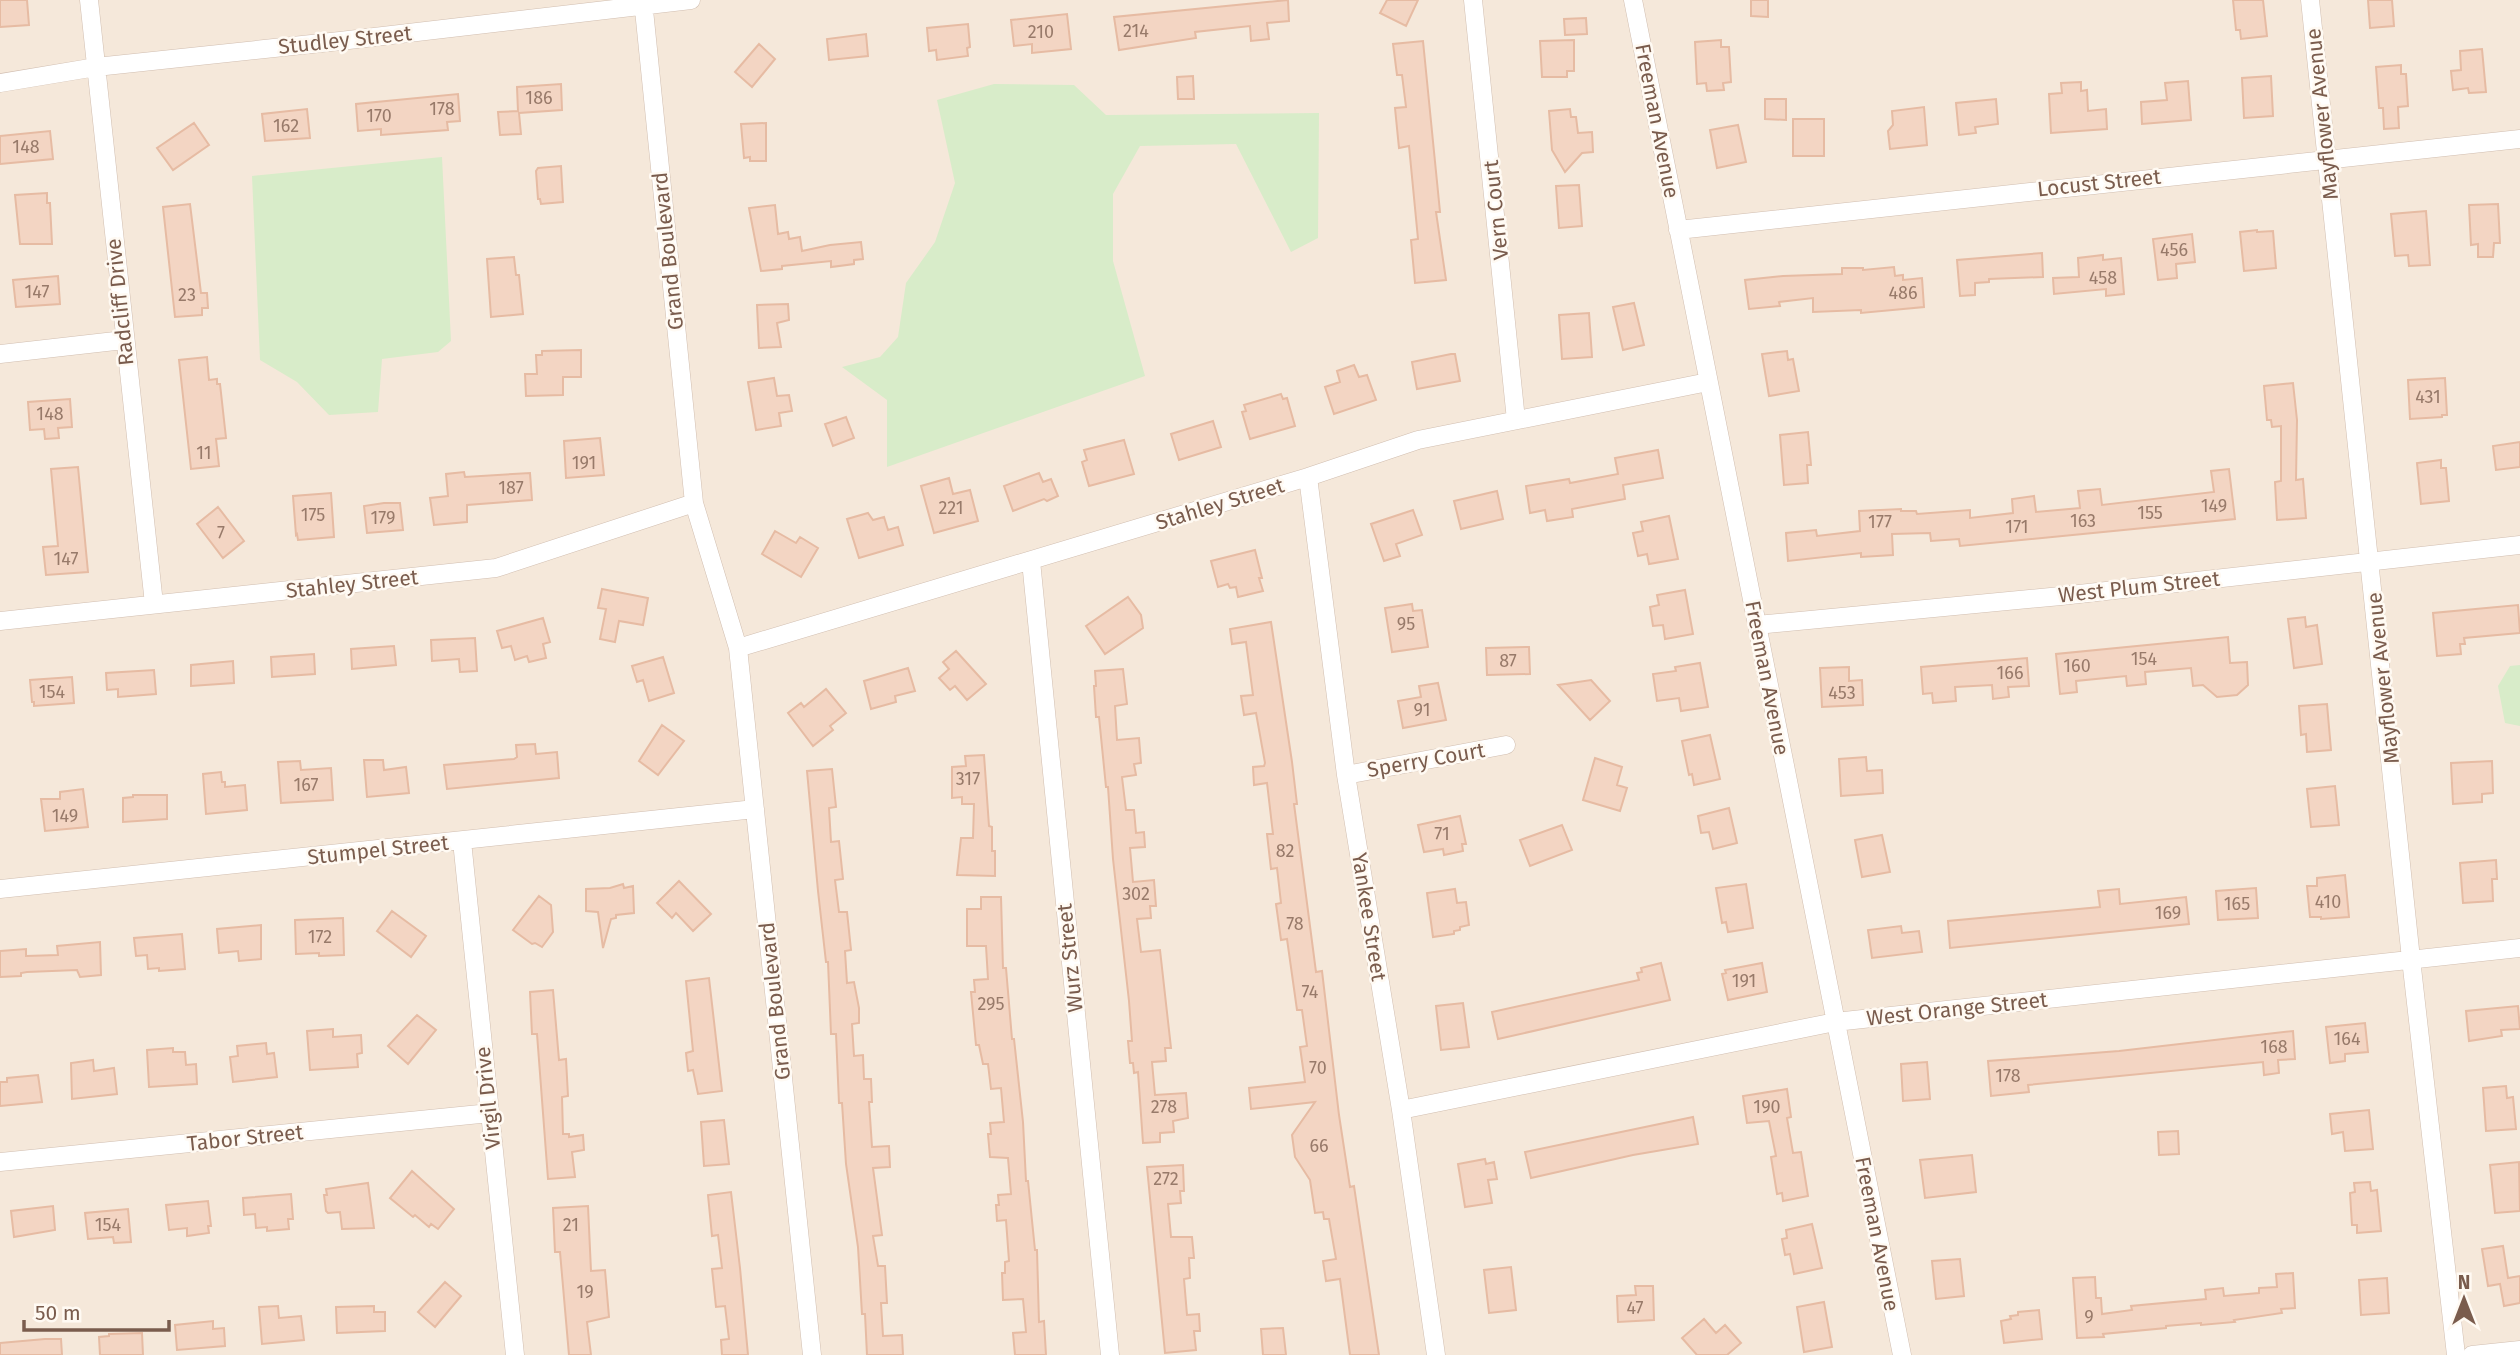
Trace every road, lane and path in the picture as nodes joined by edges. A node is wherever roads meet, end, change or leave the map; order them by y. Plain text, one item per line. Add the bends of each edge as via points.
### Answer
1 (89, 0) edge
2 (691, 0) edge
3 (1473, 0) edge
4 (1633, 0) edge
5 (2310, 0) edge
6 (643, 3) edge
7 (96, 66) junction
8 (0, 83) edge
9 (2520, 139) edge
10 (2327, 160) junction
11 (1678, 230) junction
12 (124, 341) junction
13 (0, 354) edge
14 (1708, 382) junction
15 (1516, 420) junction
16 (1308, 477) junction
17 (694, 503) junction
18 (2520, 545) edge
19 (1031, 561) junction
20 (2371, 561) junction
21 (154, 604) junction
22 (0, 621) edge
23 (1757, 625) junction
24 (738, 648) junction
25 (1506, 746) dead end
26 (1346, 775) junction
27 (755, 809) junction
28 (462, 841) junction
29 (0, 889) edge
30 (2520, 948) edge
31 (2411, 959) junction
32 (1835, 1022) junction
33 (1401, 1110) junction
34 (490, 1113) junction
35 (0, 1162) edge
36 (2520, 1350) edge
37 (515, 1355) edge
38 (812, 1355) edge
39 (1110, 1355) edge
40 (1436, 1355) edge
41 (1902, 1355) edge
42 (2456, 1355) edge
43 (2472, 1355) edge

1 - 7 street, Radcliff Drive
2 - 6 street, Studley Street
3 - 15 street, Vern Court
4 - 11 street, Freeman Avenue
5 - 10 street, Mayflower Avenue
6 - 7 street, Studley Street
6 - 17 street, Grand Boulevard
7 - 8 street, Studley Street
7 - 12 street, Radcliff Drive
9 - 10 street, Locust Street
10 - 11 street, Locust Street
10 - 20 street, Mayflower Avenue
11 - 14 street, Freeman Avenue
12 - 13 street
12 - 21 street, Radcliff Drive
14 - 15 street, Stahley Street
14 - 23 street, Freeman Avenue
15 - 16 street, Stahley Street via 1418,440
16 - 19 street, Stahley Street
16 - 26 street, Yankee Street
17 - 21 street, Stahley Street via 496,568
17 - 24 street, Grand Boulevard
18 - 20 street, West Plum Street
19 - 24 street, Stahley Street
19 - 39 street, Wurz Street
20 - 23 street, West Plum Street
20 - 31 street, Mayflower Avenue
21 - 22 street, Stahley Street
23 - 32 street, Freeman Avenue
24 - 27 street, Grand Boulevard
25 - 26 street, Sperry Court
26 - 33 street, Yankee Street
27 - 28 street, Stumpel Street
27 - 38 street, Grand Boulevard
28 - 29 street, Stumpel Street
28 - 34 street, Virgil Drive
30 - 31 street, West Orange Street
31 - 32 street, West Orange Street
31 - 42 street, Mayflower Avenue
32 - 33 street, West Orange Street
32 - 41 street, Freeman Avenue
33 - 40 street, Yankee Street
34 - 35 street, Tabor Street
34 - 37 street, Virgil Drive
36 - 43 street

